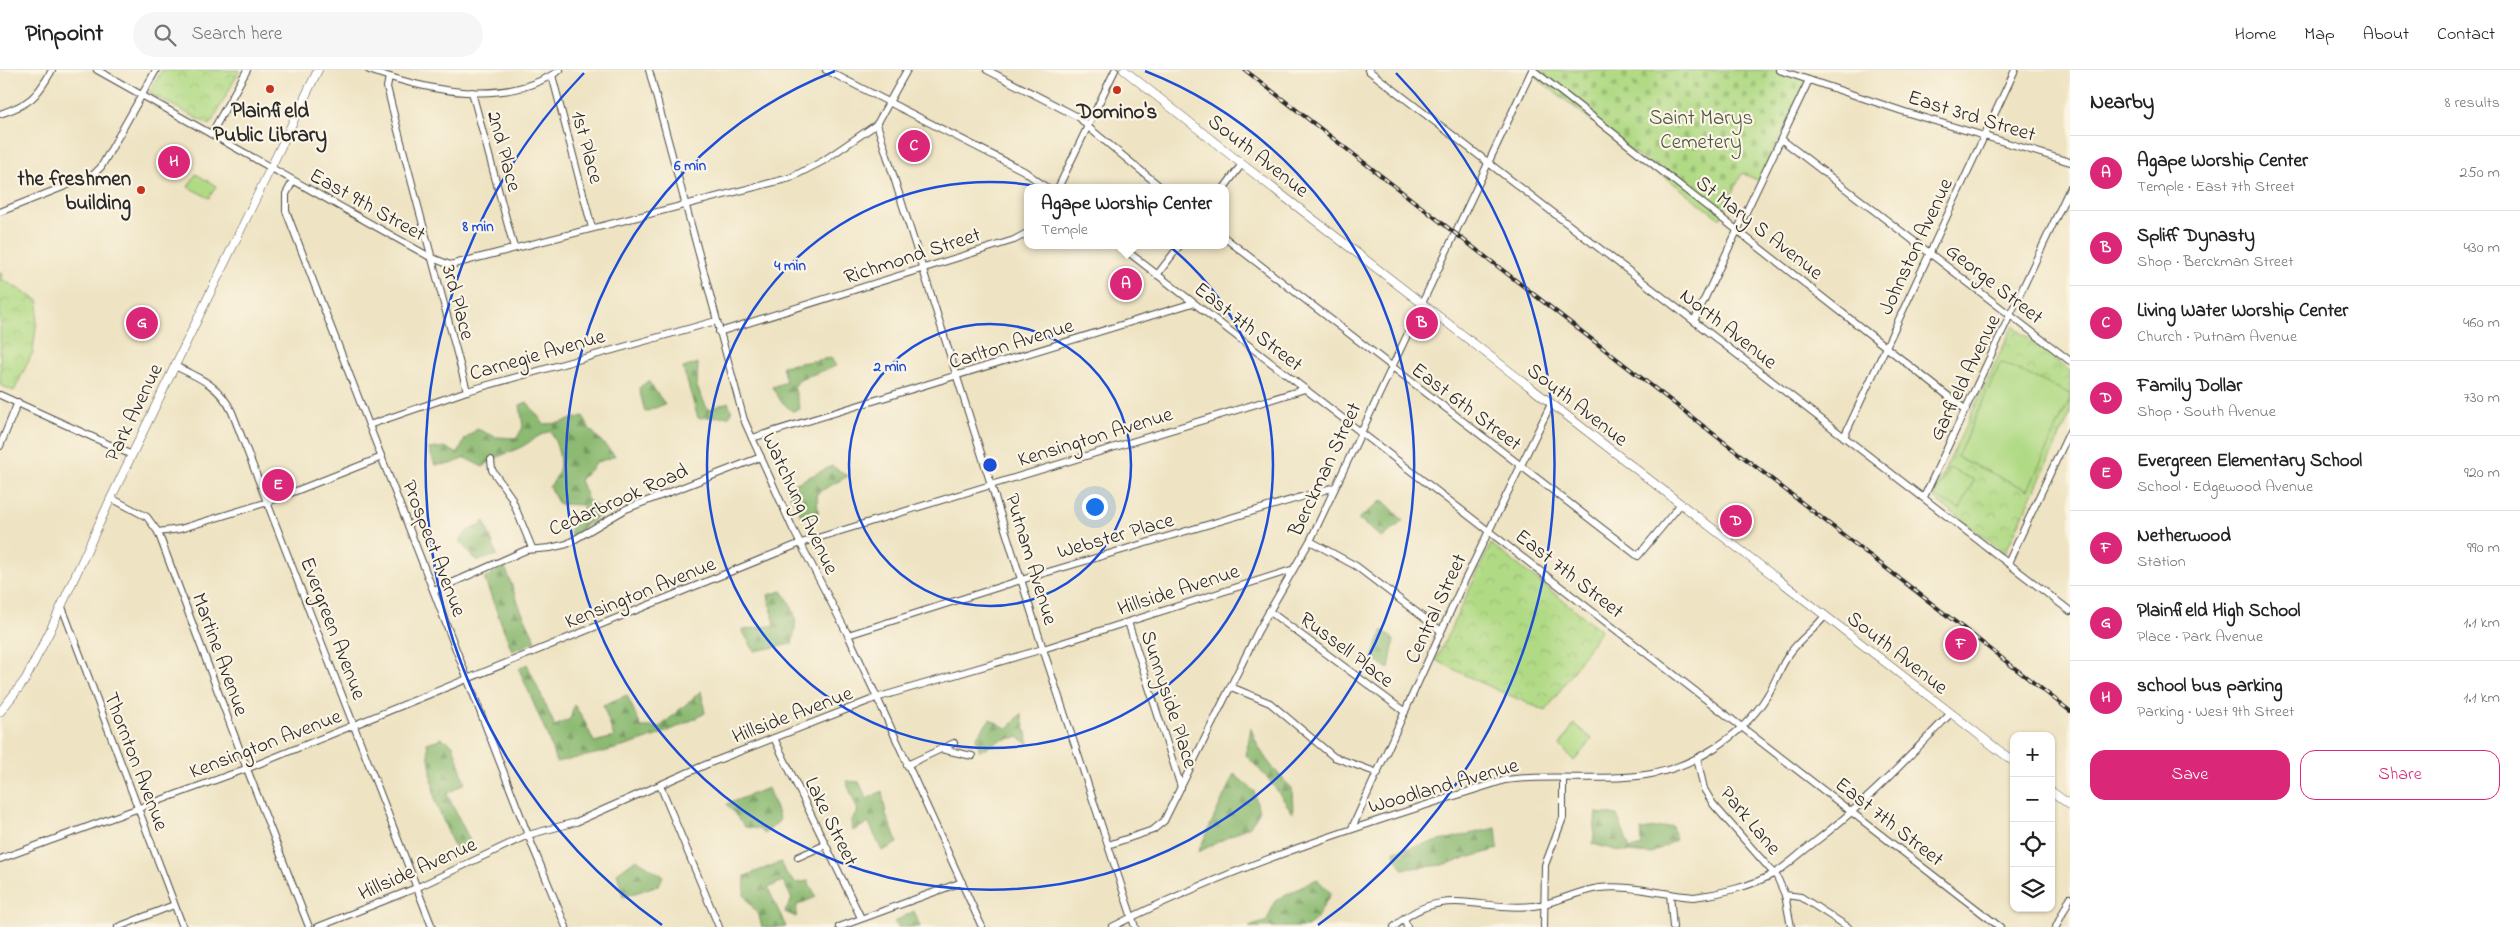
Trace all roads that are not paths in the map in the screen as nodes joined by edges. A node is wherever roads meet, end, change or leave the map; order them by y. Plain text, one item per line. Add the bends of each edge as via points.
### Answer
1 (52, 70) edge
2 (97, 70) edge
3 (156, 70) edge
4 (247, 70) edge
5 (318, 70) edge
6 (369, 70) edge
7 (560, 70) edge
8 (649, 70) edge
9 (826, 70) edge
10 (907, 70) edge
11 (987, 70) edge
12 (1115, 70) edge
13 (1124, 70) edge
14 (1368, 70) edge
15 (1532, 70) edge
16 (1779, 70) edge
17 (2015, 70) edge
18 (552, 75) junction
19 (389, 77) junction
20 (1809, 80) junction
21 (472, 92) junction
22 (142, 95) junction
23 (890, 102) junction
24 (0, 114) edge
25 (877, 124) junction
26 (1088, 127) junction
27 (211, 134) junction
28 (1984, 136) junction
29 (1781, 139) junction
30 (1489, 162) junction
31 (2070, 162) edge
32 (1242, 164) junction
33 (271, 168) junction
34 (293, 181) junction
35 (1042, 184) edge
36 (1060, 184) edge
37 (1157, 184) edge
38 (1227, 184) edge
39 (2070, 188) edge
40 (684, 203) junction
41 (0, 212) edge
42 (592, 228) junction
43 (1738, 230) junction
44 (1024, 235) edge
45 (1229, 241) edge
46 (514, 248) junction
47 (1124, 249) edge
48 (1177, 249) edge
49 (1930, 253) junction
50 (430, 257) junction
51 (923, 270) junction
52 (1157, 275) junction
53 (1193, 303) junction
54 (1421, 304) junction
55 (2011, 316) junction
56 (716, 321) junction
57 (1694, 321) junction
58 (719, 332) junction
59 (1886, 346) junction
60 (2070, 361) edge
61 (175, 366) junction
62 (1390, 368) junction
63 (956, 376) junction
64 (1304, 389) junction
65 (467, 391) junction
66 (0, 395) edge
67 (18, 402) junction
68 (1551, 404) junction
69 (1966, 410) junction
70 (369, 425) junction
71 (2070, 431) edge
72 (1360, 432) junction
73 (1844, 437) junction
74 (752, 438) junction
75 (0, 446) edge
76 (132, 455) junction
77 (382, 457) junction
78 (760, 457) junction
79 (491, 460) dead end
80 (1520, 467) junction
81 (991, 485) junction
82 (1335, 488) junction
83 (1924, 497) junction
84 (111, 498) junction
85 (268, 502) junction
86 (1680, 505) junction
87 (1489, 531) junction
88 (158, 532) junction
89 (1310, 541) junction
90 (801, 544) junction
91 (532, 548) junction
92 (2008, 563) junction
93 (1291, 570) junction
94 (1021, 580) junction
95 (434, 591) junction
96 (62, 607) junction
97 (1269, 611) junction
98 (2070, 611) edge
99 (1824, 617) junction
100 (1128, 622) junction
101 (1442, 631) junction
102 (848, 635) junction
103 (1043, 649) junction
104 (469, 680) junction
105 (1231, 687) junction
106 (876, 698) junction
107 (0, 712) edge
108 (1405, 712) junction
109 (1950, 714) junction
110 (354, 726) junction
111 (1742, 726) junction
112 (774, 738) junction
113 (954, 743) dead end
114 (941, 749) junction
115 (972, 756) dead end
116 (1697, 758) junction
117 (2010, 759) edge
118 (907, 765) junction
119 (246, 769) junction
120 (1378, 773) junction
121 (1563, 778) junction
122 (660, 785) junction
123 (1181, 787) junction
124 (2055, 794) edge
125 (2070, 805) edge
126 (137, 809) junction
127 (1852, 813) junction
128 (1352, 828) junction
129 (528, 836) junction
130 (825, 845) junction
131 (1108, 846) junction
132 (798, 857) dead end
133 (0, 859) edge
134 (1775, 873) junction
135 (962, 882) junction
136 (416, 888) junction
137 (1670, 894) junction
138 (1785, 895) junction
139 (2070, 898) edge
140 (1544, 904) junction
141 (174, 905) junction
142 (1132, 917) junction
143 (861, 918) junction
144 (1404, 918) junction
145 (327, 925) edge
146 (118, 927) edge
147 (183, 927) edge
148 (309, 927) edge
149 (318, 927) edge
150 (432, 927) edge
151 (566, 927) edge
152 (719, 927) edge
153 (839, 927) edge
154 (982, 927) edge
155 (1112, 927) edge
156 (1135, 927) edge
157 (1394, 927) edge
158 (1407, 927) edge
159 (1544, 927) edge
160 (1673, 927) edge
161 (1791, 927) edge
162 (1848, 927) edge
163 (2000, 927) edge
164 (2056, 927) edge

1 - 24 street via 30,102
2 - 22 street, East 9th Street
3 - 22 street
4 - 27 street
5 - 33 main road, Park Avenue
6 - 19 street
7 - 18 street
8 - 40 street, Watchung Avenue
9 - 23 street
10 - 23 street
11 - 26 street via 1080,118
12 - 26 street
13 - 32 main road, South Avenue
14 - 30 street, North Avenue
15 - 30 street, Berckman Street
15 - 43 street, St Mary S Avenue
16 - 20 street, East 3rd Street
17 - 28 street, Johnston Avenue
18 - 21 street via 524,87
18 - 42 street, 1st Place
19 - 21 street via 419,86
19 - 50 street, 3rd Place via 387,87
20 - 28 street, East 3rd Street
20 - 29 street
21 - 46 street, 2nd Place
22 - 27 street, East 9th Street
22 - 41 street via 97,172
23 - 25 street
23 - 35 street via 1024,171
25 - 40 street, East 9th Street via 823,161 790,178
25 - 51 street, Putnam Avenue
26 - 36 street
26 - 37 street
27 - 33 street, East 9th Street
28 - 31 street, East 3rd Street
28 - 49 street, Johnston Avenue
29 - 43 street
29 - 49 street, George Street
30 - 54 street, Berckman Street
30 - 57 street, North Avenue
32 - 38 street
32 - 54 main road, South Avenue
33 - 34 street, East 9th Street
33 - 61 main road, Park Avenue
34 - 50 street, East 9th Street
34 - 70 street, Prospect Avenue via 286,194 286,211
39 - 55 street, Garfield Avenue
40 - 42 street, East 9th Street
40 - 56 street, Watchung Avenue
42 - 46 street, East 9th Street
43 - 57 street
43 - 59 street, St Mary S Avenue
44 - 51 street, Richmond Street
45 - 62 street, East 6th Street
46 - 50 street, East 9th Street via 450,264
47 - 52 street, East 7th Street
48 - 52 street
49 - 55 street, George Street
49 - 59 street, Johnston Avenue
50 - 65 street, 3rd Place
51 - 58 street, Richmond Street
51 - 63 street, Putnam Avenue
52 - 53 street, East 7th Street
53 - 63 street, Carlton Avenue
53 - 64 street, East 7th Street
54 - 62 street, Berckman Street
54 - 68 main road, South Avenue
55 - 60 street, George Street
55 - 69 street, Garfield Avenue
56 - 58 street, Watchung Avenue
56 - 65 street, Carnegie Avenue
57 - 73 street, North Avenue
58 - 74 street, Watchung Avenue
59 - 69 street, St Mary S Avenue
59 - 73 street, Johnston Avenue
61 - 76 main road, Park Avenue
61 - 85 street, Evergreen Avenue via 203,379 222,394
62 - 72 street, Berckman Street
62 - 80 street, East 6th Street
63 - 74 street, Carlton Avenue
63 - 81 street, Putnam Avenue
64 - 72 street, East 7th Street
64 - 81 street, Kensington Avenue
65 - 70 street, Carnegie Avenue
66 - 67 street
67 - 75 street
67 - 76 street
68 - 80 street, Central Street
68 - 86 main road, South Avenue
69 - 83 street, Garfield Avenue
70 - 77 street, Prospect Avenue
71 - 92 street
72 - 82 street, Berckman Street
72 - 87 street, East 7th Street
73 - 83 street, North Avenue
74 - 78 street, Watchung Avenue
76 - 84 main road, Park Avenue
77 - 85 street
77 - 95 street, Prospect Avenue
78 - 90 street, Watchung Avenue
78 - 91 street, Cedarbrook Road via 637,504 567,544
79 - 91 street via 492,470 511,497
80 - 86 street, East 6th Street via 1638,556
80 - 87 street, Central Street
81 - 90 street, Kensington Avenue
81 - 94 street, Putnam Avenue
82 - 89 street, Berckman Street
82 - 94 street, Webster Place
83 - 92 street, North Avenue
84 - 88 street, Martine Avenue via 147,517
84 - 96 main road, Park Avenue
85 - 88 street via 180,529
85 - 110 street, Evergreen Avenue
86 - 99 main road, South Avenue
87 - 101 street, Central Street
87 - 111 street, East 7th Street
88 - 119 street, Martine Avenue
89 - 93 street, Berckman Street
89 - 101 street via 1356,566
90 - 102 street, Watchung Avenue
90 - 104 street, Kensington Avenue
91 - 95 street, Cedarbrook Road
92 - 98 street, North Avenue
93 - 97 street, Berckman Street
93 - 100 street, Hillside Avenue
94 - 102 street, Webster Place
94 - 103 street, Putnam Avenue
95 - 104 street, Prospect Avenue
96 - 107 main road, Park Avenue via 25,680
96 - 126 street, Thornton Avenue
97 - 105 street, Berckman Street
97 - 108 street, Russell Place
99 - 109 main road, South Avenue
99 - 111 street, Woodland Avenue via 1790,653 1767,696
100 - 103 street, Hillside Avenue
100 - 123 street, Sunnyside Place
101 - 108 street, Central Street
102 - 106 street, Watchung Avenue
103 - 106 street, Hillside Avenue
103 - 131 street, Putnam Avenue
104 - 110 street, Kensington Avenue
104 - 129 street, Prospect Avenue
105 - 120 street via 1270,703 1334,757
105 - 123 street, Berckman Street
106 - 112 street, Hillside Avenue
106 - 118 street, Watchung Avenue
108 - 120 street, Central Street
109 - 117 main road, South Avenue
109 - 127 street
110 - 119 street, Kensington Avenue
110 - 136 street, Evergreen Avenue
111 - 116 street, Woodland Avenue
111 - 127 street, East 7th Street
112 - 122 street, Hillside Avenue
112 - 130 street, Lake Street
113 - 114 street
114 - 115 street
114 - 118 street
116 - 121 street, Woodland Avenue via 1640,776
116 - 134 street, Park Lane via 1704,789 1713,804
118 - 135 street, Watchung Avenue
119 - 126 street, Kensington Avenue
119 - 148 street, Martine Avenue
120 - 128 street, Central Street
121 - 128 street, Woodland Avenue via 1534,776 1505,780
121 - 140 street via 1563,818 1545,865
122 - 129 street, Hillside Avenue via 576,822
122 - 152 street
123 - 131 street, Berckman Street via 1164,821 1153,830
124 - 125 main road
126 - 133 street, Kensington Avenue
126 - 141 street, Thornton Avenue
127 - 134 street
127 - 163 street, East 7th Street
128 - 142 street, Woodland Avenue via 1230,873
129 - 136 street, Hillside Avenue
129 - 151 street, Prospect Avenue
130 - 132 street
130 - 143 street, Lake Street
131 - 142 street, Putnam Avenue
134 - 137 street via 1706,896
134 - 138 street, Park Lane
135 - 143 street
135 - 154 street, Watchung Avenue
136 - 145 street, Hillside Avenue
136 - 150 street, Evergreen Avenue
137 - 140 street via 1599,888
137 - 160 street
138 - 161 street, Park Lane
138 - 162 street via 1801,897
139 - 164 street
140 - 144 street via 1532,907 1438,903
140 - 159 street
141 - 146 street
141 - 147 street, Thornton Avenue
142 - 155 street, Woodland Avenue
142 - 156 street, Putnam Avenue
143 - 153 street
144 - 157 street
144 - 158 street
145 - 149 street, Hillside Avenue

